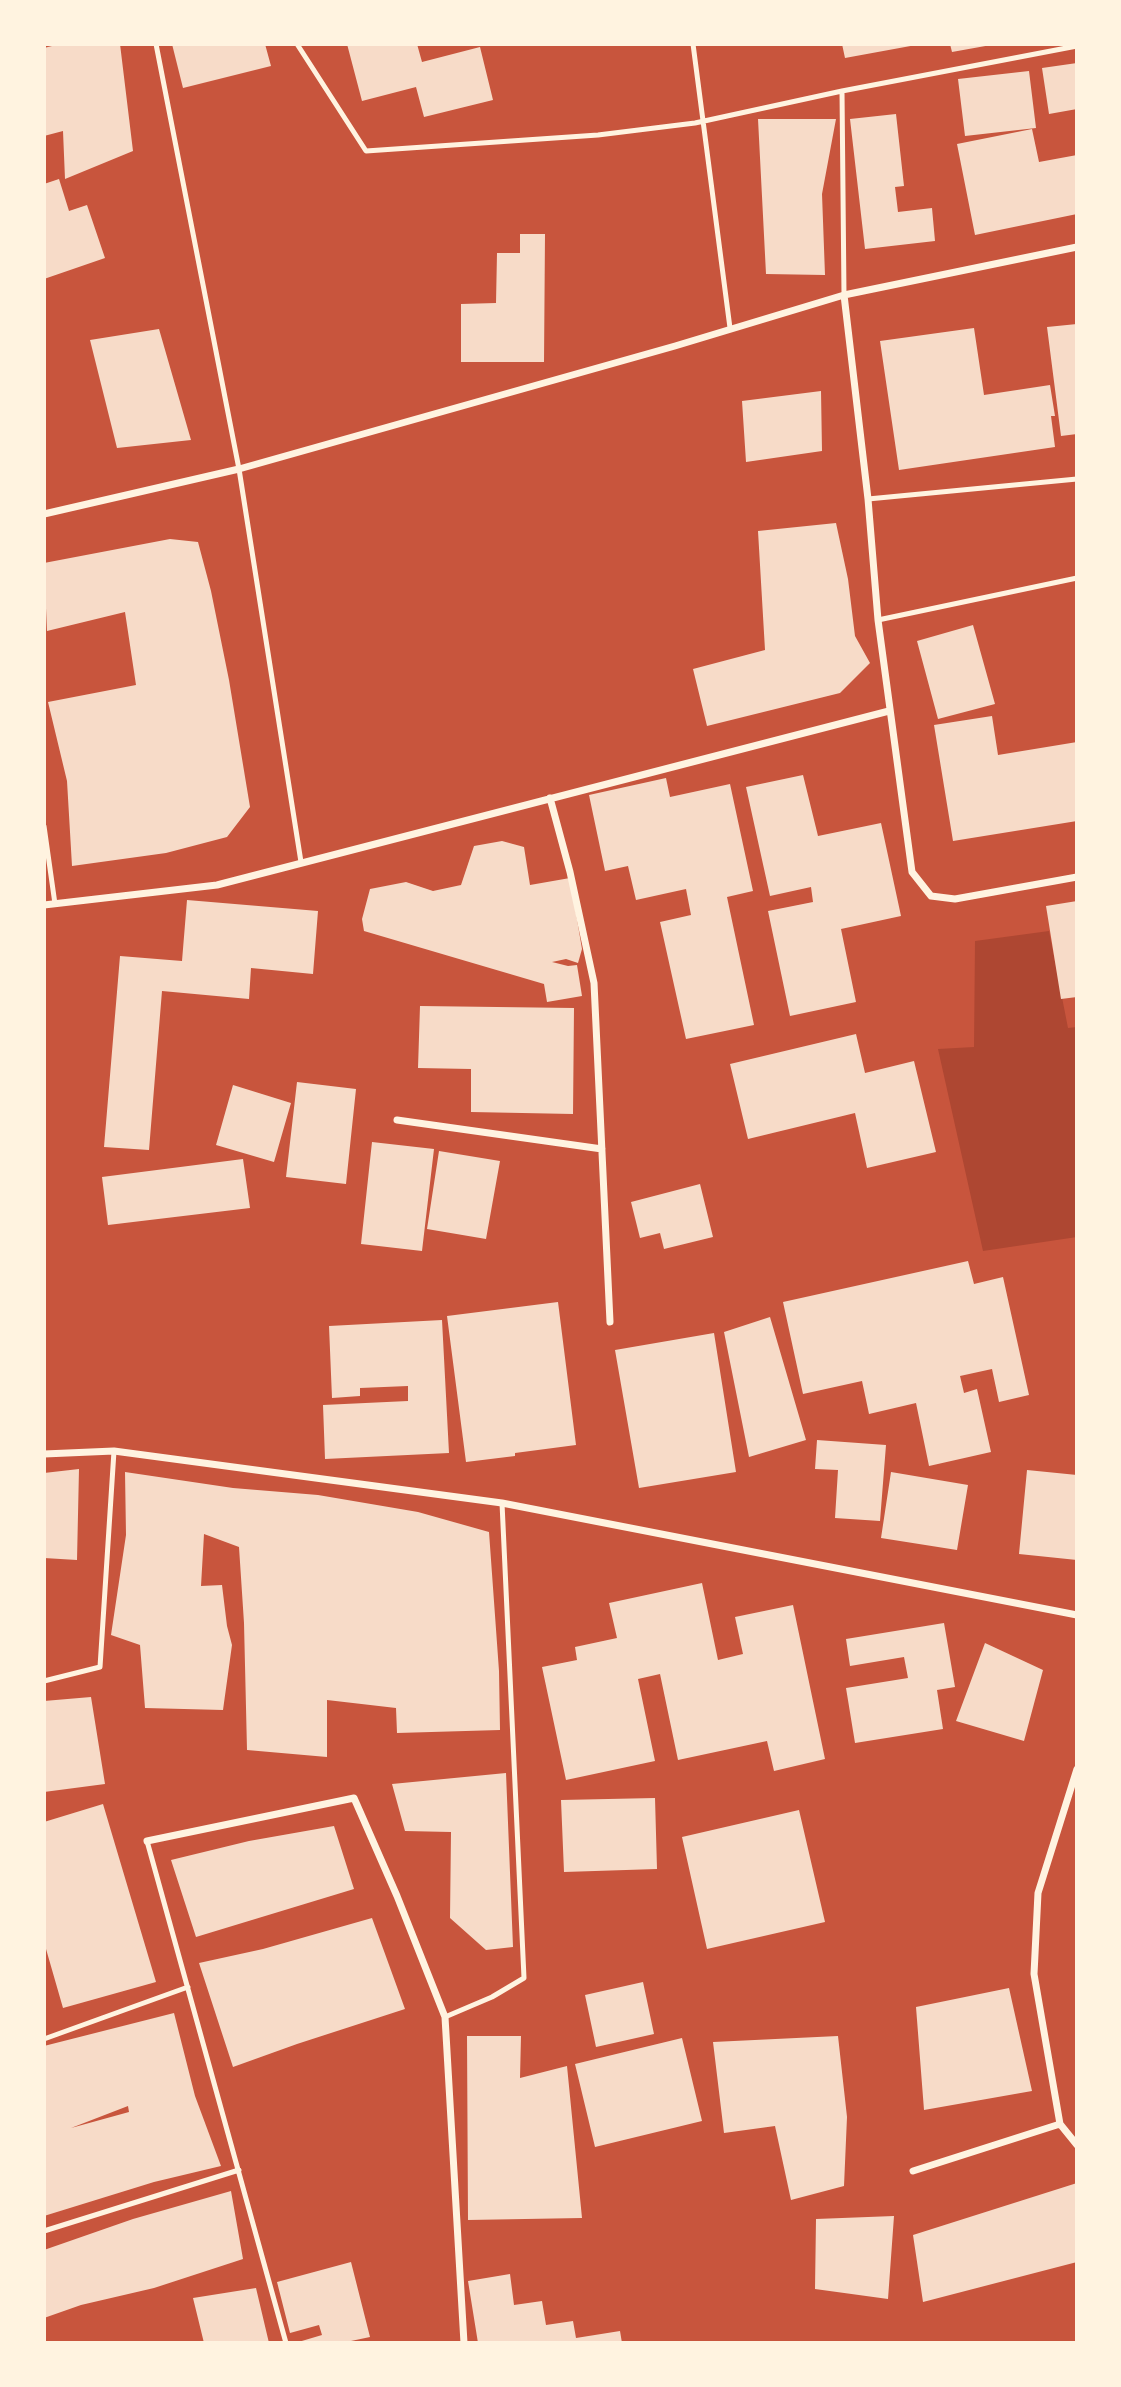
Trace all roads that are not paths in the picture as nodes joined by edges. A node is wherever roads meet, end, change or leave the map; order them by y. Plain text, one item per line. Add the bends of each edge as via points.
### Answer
1 (156, 44) edge
2 (297, 44) edge
3 (693, 44) edge
4 (1077, 46) edge
5 (842, 91) junction
6 (702, 121) junction
7 (1077, 247) edge
8 (844, 295) junction
9 (730, 328) junction
10 (239, 469) junction
11 (1077, 479) edge
12 (868, 499) junction
13 (44, 514) edge
14 (1077, 578) edge
15 (878, 620) junction
16 (889, 711) junction
17 (550, 798) junction
18 (44, 826) edge
19 (301, 862) junction
20 (1077, 877) edge
21 (55, 904) junction
22 (44, 905) edge
23 (397, 1120) dead end
24 (602, 1149) junction
25 (610, 1322) dead end
26 (114, 1451) junction
27 (44, 1454) edge
28 (502, 1503) junction
29 (1077, 1615) edge
30 (44, 1681) edge
31 (1077, 1769) edge
32 (148, 1841) joint
33 (188, 1987) junction
34 (445, 2017) junction
35 (44, 2039) edge
36 (1060, 2124) junction
37 (1077, 2146) edge
38 (239, 2170) junction
39 (914, 2171) dead end
40 (44, 2231) edge
41 (286, 2343) edge
42 (464, 2343) edge

1 - 10 lane
2 - 6 lane via 366,151 598,135
3 - 6 lane
4 - 5 lane
5 - 6 lane
5 - 8 lane
6 - 9 lane
7 - 8 street
8 - 9 street
8 - 12 street
9 - 10 street
10 - 13 street
10 - 19 lane
11 - 12 lane
12 - 15 street
14 - 15 lane
15 - 16 street
16 - 17 street
16 - 20 street via 912,872 931,896 955,899
17 - 19 street
17 - 24 street via 594,983
18 - 21 lane
19 - 21 street via 217,885
21 - 22 street
23 - 24 street
24 - 25 street
26 - 27 street
26 - 28 street
26 - 30 lane via 100,1667
28 - 29 street
28 - 34 lane via 524,1978
31 - 36 street via 1037,1906 1034,1974
32 - 33 lane
32 - 34 street via 354,1798
33 - 35 lane
33 - 38 lane
34 - 42 street
36 - 37 street
36 - 39 street
38 - 40 lane
38 - 41 lane

